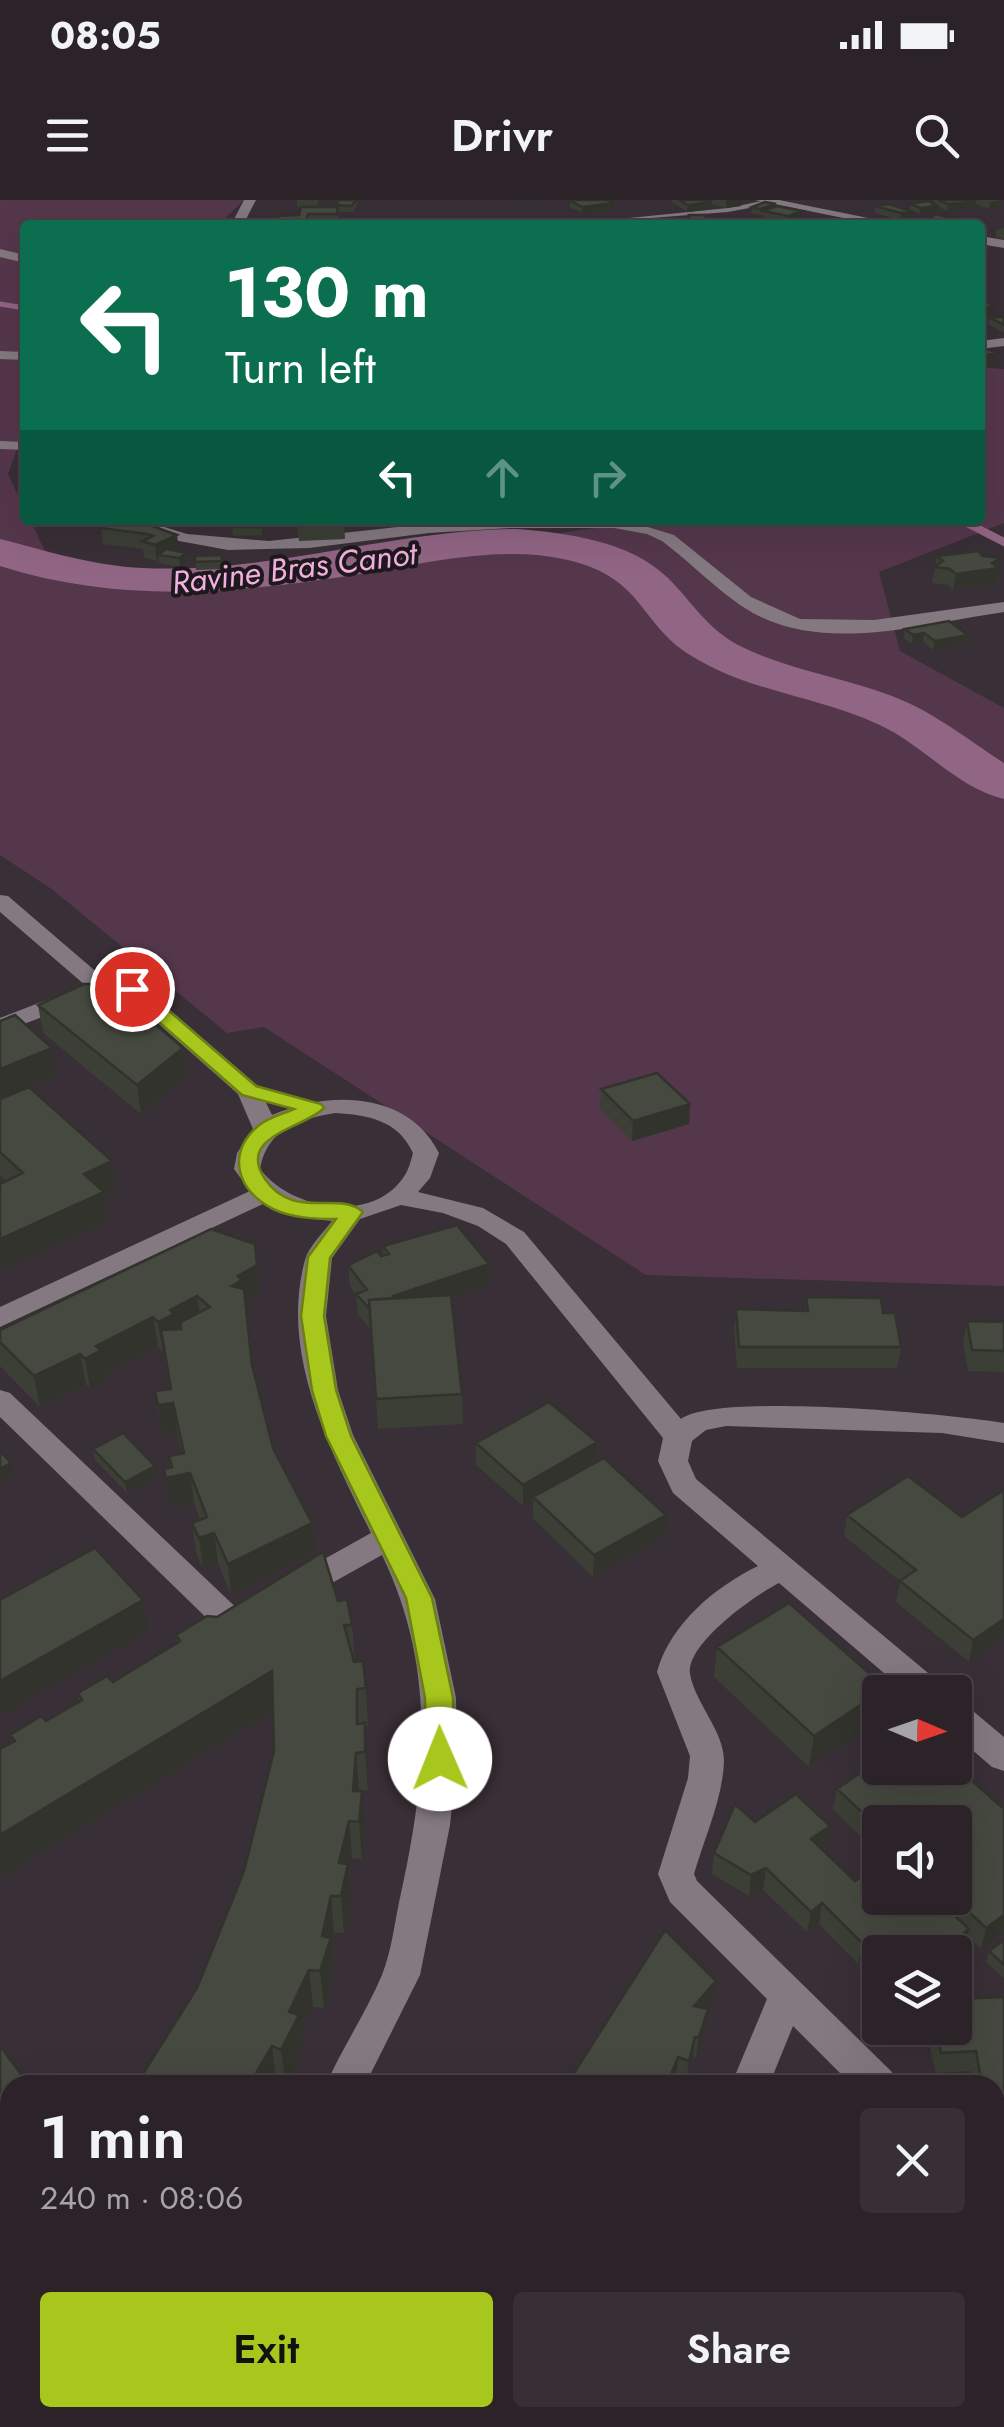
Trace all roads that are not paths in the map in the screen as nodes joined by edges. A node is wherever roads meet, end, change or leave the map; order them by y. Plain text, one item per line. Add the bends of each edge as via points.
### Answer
1 (765, 201) edge
2 (619, 220) edge
3 (870, 220) edge
4 (143, 525) edge
5 (409, 525) edge
6 (640, 525) edge
7 (1004, 608) edge
8 (0, 901) edge
9 (101, 987) junction
10 (0, 1026) edge
11 (249, 1091) junction
12 (314, 1108) junction
13 (266, 1129) junction
14 (424, 1167) junction
15 (264, 1194) junction
16 (398, 1197) junction
17 (460, 1206) junction
18 (294, 1208) junction
19 (352, 1212) junction
20 (319, 1257) junction
21 (0, 1318) edge
22 (0, 1400) edge
23 (1004, 1433) edge
24 (678, 1436) junction
25 (386, 1539) junction
26 (781, 1568) junction
27 (234, 1625) junction
28 (200, 1644) edge
29 (908, 1675) edge
30 (972, 1730) edge
31 (1004, 1757) edge
32 (787, 1996) junction
33 (350, 2075) edge
34 (754, 2075) edge
35 (868, 2075) edge

1 - 2 lane
1 - 3 street
4 - 5 street via 229,548 308,546
6 - 7 street via 668,538 740,599 798,624 832,627
8 - 9 street
9 - 10 street
9 - 11 street via 132,989
11 - 12 street
11 - 13 street
12 - 13 street
12 - 14 street via 358,1106 397,1118 421,1140
13 - 15 street via 248,1155 247,1169
14 - 16 street
14 - 17 street
15 - 18 street
15 - 21 street
16 - 17 street
16 - 19 street
17 - 24 street via 515,1238
18 - 19 street
18 - 20 street
19 - 20 street
20 - 25 street via 312,1316 324,1390
22 - 27 street
23 - 24 street via 942,1423 726,1416 697,1422
24 - 26 street via 673,1461 684,1485
25 - 27 street
25 - 33 street via 419,1598 439,1698 440,1759 401,1975
26 - 29 street
26 - 32 street via 736,1590 679,1649 674,1672 707,1756 676,1874 683,1891
27 - 28 street
30 - 31 street
32 - 34 street
32 - 35 street

